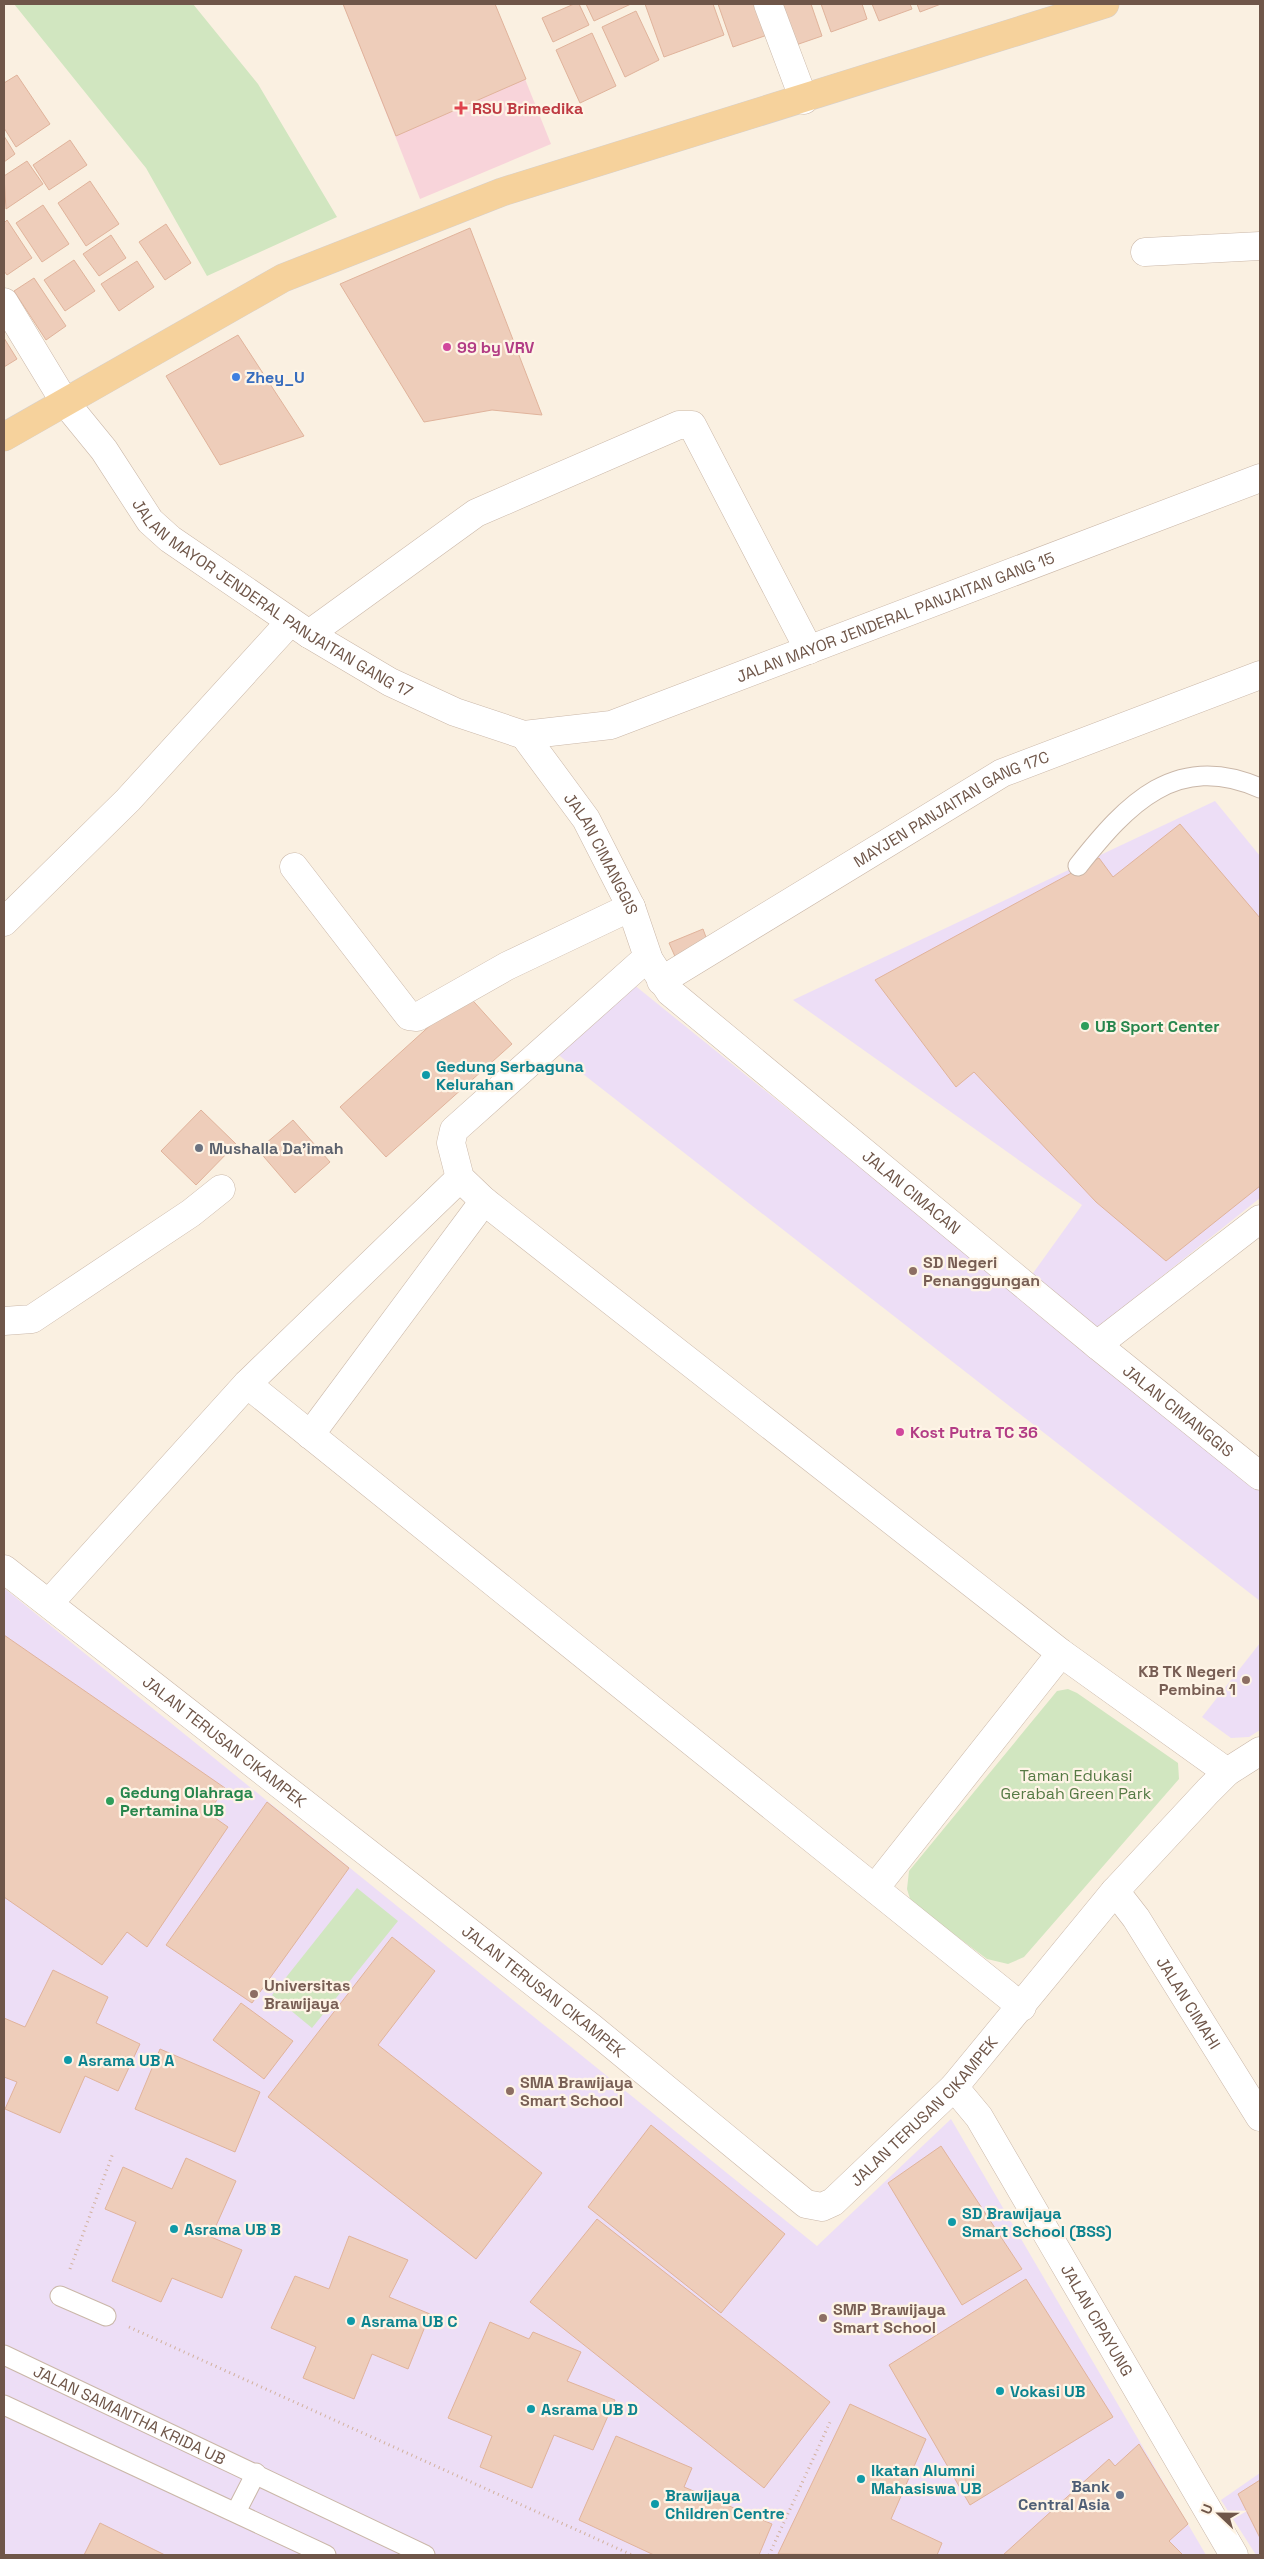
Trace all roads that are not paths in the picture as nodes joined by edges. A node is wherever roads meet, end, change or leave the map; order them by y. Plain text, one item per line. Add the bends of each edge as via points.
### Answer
1 (768, 4) edge
2 (1105, 4) edge
3 (804, 100) junction
4 (1260, 246) edge
5 (1145, 252) dead end
6 (4, 302) edge
7 (64, 401) junction
8 (4, 437) edge
9 (1260, 478) edge
10 (300, 628) junction
11 (809, 650) junction
12 (1260, 675) edge
13 (524, 735) junction
14 (1260, 788) edge
15 (1078, 866) dead end
16 (294, 867) dead end
17 (631, 907) junction
18 (4, 922) edge
19 (655, 971) junction
20 (460, 1178) junction
21 (220, 1189) dead end
22 (484, 1201) junction
23 (1260, 1219) edge
24 (4, 1321) edge
25 (1097, 1345) junction
26 (247, 1384) junction
27 (310, 1435) junction
28 (1260, 1476) edge
29 (4, 1569) edge
30 (50, 1602) junction
31 (1061, 1653) junction
32 (1260, 1752) edge
33 (1227, 1772) junction
34 (875, 1888) junction
35 (1115, 1891) junction
36 (1022, 2007) junction
37 (954, 2087) junction
38 (1260, 2117) edge
39 (60, 2296) road end
40 (106, 2316) road end
41 (4, 2355) edge
42 (4, 2405) edge
43 (256, 2473) junction
44 (236, 2512) junction
45 (326, 2555) edge
46 (425, 2555) edge
47 (1234, 2555) edge

1 - 3 street
2 - 3 main road
3 - 7 main road via 502,192 283,278
4 - 5 street
6 - 7 street, JALAN MAYOR JENDERAL PANJAITAN GANG 17
7 - 8 main road
7 - 10 street, JALAN MAYOR JENDERAL PANJAITAN GANG 17 via 104,450 150,521 170,539
9 - 11 street, JALAN MAYOR JENDERAL PANJAITAN GANG 15
10 - 11 street via 476,512 679,425 692,425
10 - 13 street, JALAN MAYOR JENDERAL PANJAITAN GANG 17 via 390,682 455,712
10 - 18 street
11 - 13 street, JALAN MAYOR JENDERAL PANJAITAN GANG 15 via 611,725
12 - 19 street, MAYJEN PANJAITAN GANG 17C via 1002,773
13 - 17 street, JALAN CIMANGGIS via 586,819
14 - 15 lane via 1225,776 1180,778 1144,796 1116,820
16 - 17 street via 409,1016 417,1017 508,966
17 - 19 street, JALAN CIMANGGIS
19 - 20 street, MAYJEN PANJAITAN GANG 17C via 640,964 454,1130 451,1143
19 - 25 street, JALAN CIMACAN via 678,998
20 - 22 street
20 - 26 street
21 - 24 street via 191,1213 32,1319
22 - 27 street
22 - 31 street
23 - 25 street
25 - 28 street, JALAN CIMANGGIS
26 - 27 street
26 - 30 street
27 - 34 street
29 - 30 street, JALAN TERUSAN CIKAMPEK
30 - 37 street, JALAN TERUSAN CIKAMPEK via 592,2028 806,2204 822,2207 833,2202
31 - 33 street
31 - 34 street
32 - 33 street, JALAN TERUSAN CIKAMPEK
33 - 35 street, JALAN TERUSAN CIKAMPEK
34 - 36 street
35 - 36 street, JALAN TERUSAN CIKAMPEK
35 - 38 street, JALAN CIMAHI via 1136,1918
36 - 37 street, JALAN TERUSAN CIKAMPEK
37 - 47 street, JALAN CIPAYUNG via 979,2117
39 - 40 lane
41 - 43 lane, JALAN SAMANTHA KRIDA UB
42 - 44 lane
43 - 44 lane
43 - 46 lane, JALAN SAMANTHA KRIDA UB
44 - 45 lane

